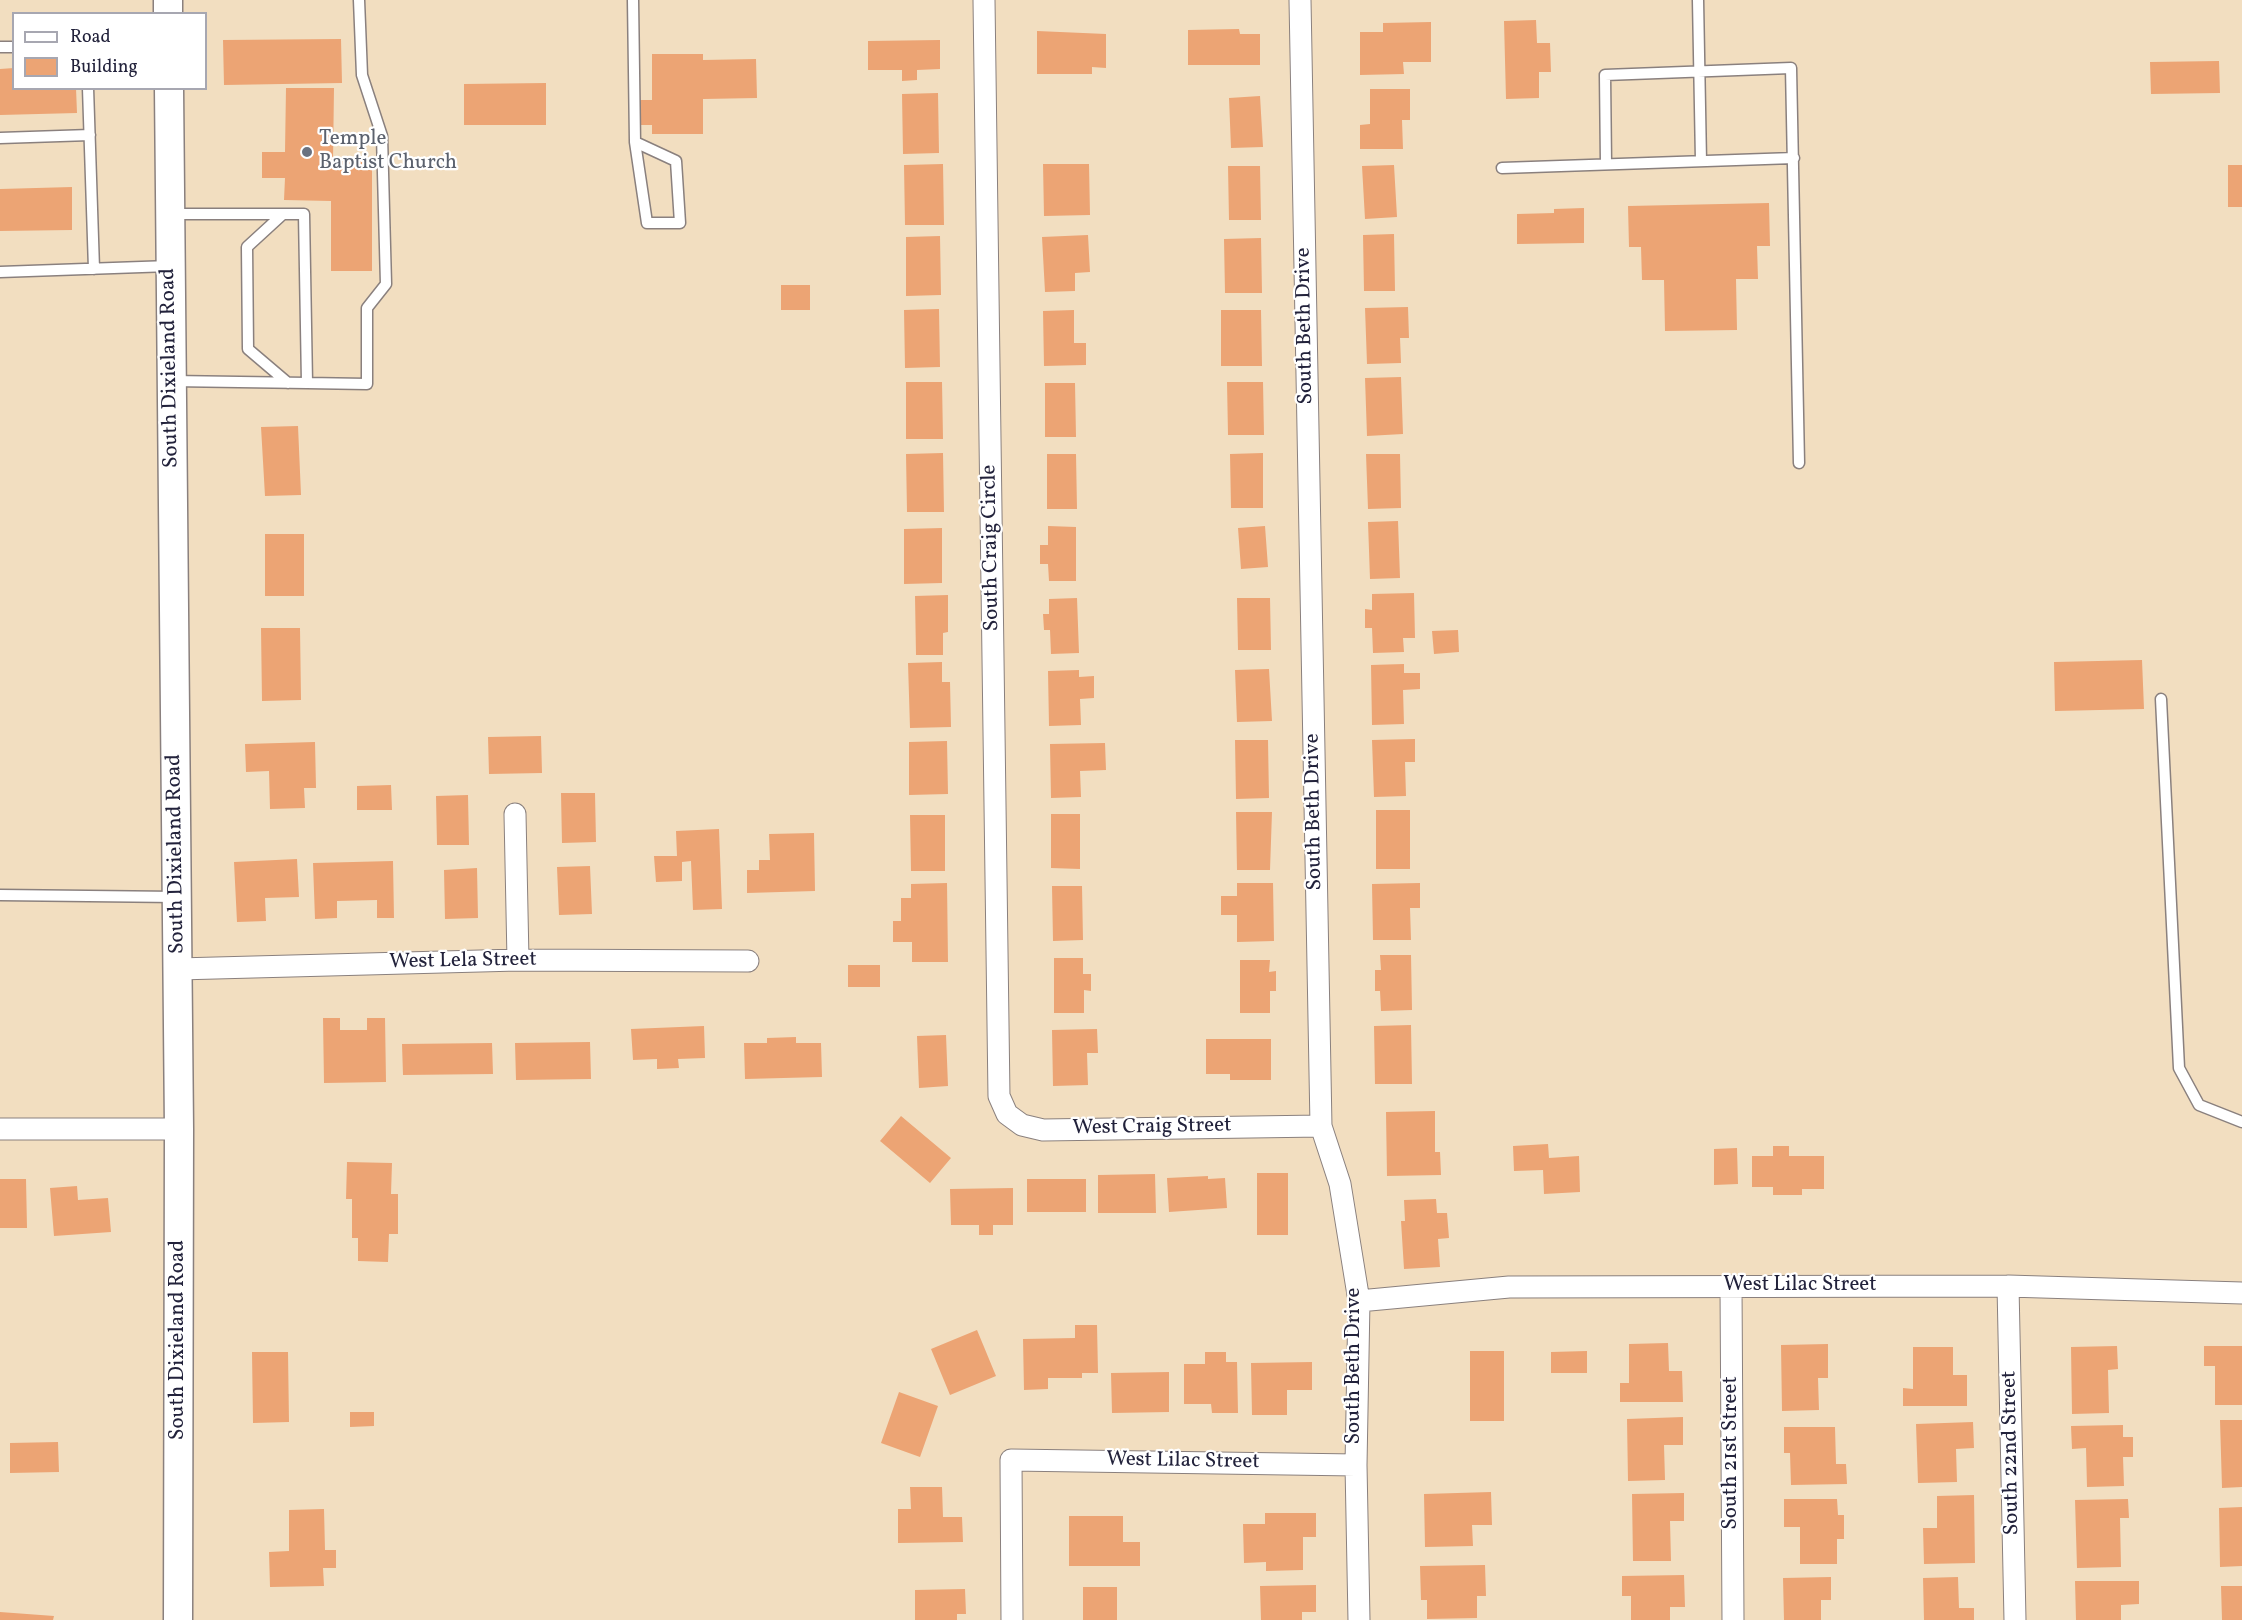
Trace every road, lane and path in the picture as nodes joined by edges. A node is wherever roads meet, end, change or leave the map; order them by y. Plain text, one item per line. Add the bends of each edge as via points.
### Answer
1 (359, 0) edge
2 (633, 0) edge
3 (984, 0) edge
4 (1300, 0) edge
5 (1698, 0) edge
6 (1700, 71) junction
7 (88, 90) edge
8 (169, 90) edge
9 (90, 135) junction
10 (0, 138) edge
11 (635, 142) junction
12 (1794, 158) junction
13 (1701, 161) junction
14 (1606, 164) junction
15 (1502, 168) dead end
16 (170, 214) junction
17 (283, 214) junction
18 (170, 266) junction
19 (94, 269) junction
20 (0, 272) edge
21 (172, 381) junction
22 (288, 383) junction
23 (307, 383) junction
24 (1798, 463) dead end
25 (2161, 699) dead end
26 (515, 814) dead end
27 (0, 896) edge
28 (177, 897) junction
29 (518, 960) junction
30 (748, 961) dead end
31 (178, 969) junction
32 (999, 1096) joint
33 (2242, 1122) edge
34 (1321, 1126) junction
35 (0, 1129) edge
36 (179, 1129) junction
37 (1731, 1286) junction
38 (2008, 1286) junction
39 (2242, 1293) edge
40 (1359, 1301) junction
41 (1356, 1465) junction
42 (178, 1620) edge
43 (1012, 1620) edge
44 (1359, 1620) edge
45 (1733, 1620) edge
46 (2015, 1620) edge

1 - 23 lane via 362,75 382,135 386,284 367,308 367,384
2 - 11 lane
3 - 32 street, South Craig Circle
4 - 34 street, South Beth Drive
5 - 6 lane
6 - 12 lane via 1791,68
6 - 13 lane
6 - 14 lane via 1605,75
7 - 9 lane
8 - 16 main road, South Dixieland Road
9 - 10 lane
9 - 19 lane
11 - 11 lane via 647,223 680,223 676,160
12 - 13 lane
12 - 24 lane
13 - 14 lane
14 - 15 lane
16 - 17 lane
16 - 18 main road, South Dixieland Road
17 - 22 lane via 247,247 248,349
17 - 23 lane via 304,214
18 - 19 lane
18 - 21 main road, South Dixieland Road
19 - 20 lane
21 - 22 lane
21 - 28 main road, South Dixieland Road
22 - 23 lane
25 - 33 lane via 2178,1068 2199,1105
26 - 29 street
27 - 28 lane
28 - 31 main road, South Dixieland Road
29 - 30 street, West Lela Street
29 - 31 street, West Lela Street
31 - 36 main road, South Dixieland Road
32 - 34 street, West Craig Street via 1007,1114 1022,1125 1042,1130
34 - 40 street, South Beth Drive via 1340,1184
35 - 36 street
36 - 42 main road, South Dixieland Road
37 - 38 street, West Lilac Street
37 - 40 street, West Lilac Street via 1509,1287
37 - 45 street, South 21st Street
38 - 39 street, West Lilac Street
38 - 46 street, South 22nd Street
40 - 41 street, South Beth Drive
41 - 43 street, West Lilac Street via 1011,1460
41 - 44 street, South Beth Drive

